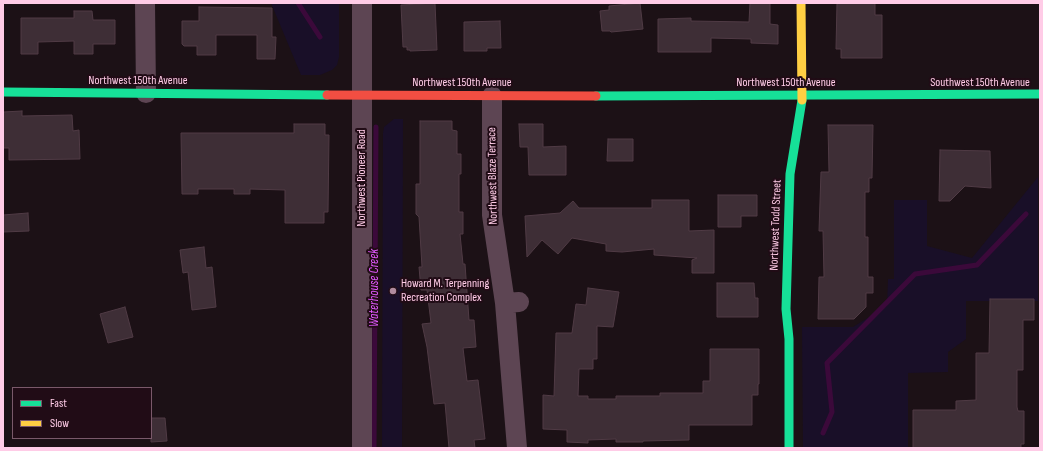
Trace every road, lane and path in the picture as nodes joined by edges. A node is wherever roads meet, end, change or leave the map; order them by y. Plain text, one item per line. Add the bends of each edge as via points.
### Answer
1 (145, 3) edge
2 (362, 3) edge
3 (801, 3) edge
4 (3, 92) edge
5 (146, 93) junction
6 (1040, 94) edge
7 (362, 95) junction
8 (803, 95) junction
9 (921, 95) joint
10 (492, 96) junction
11 (362, 448) edge
12 (517, 448) edge
13 (789, 448) edge

1 - 5 street
2 - 7 street, Northwest Pioneer Road
3 - 8 street, Northwest Todd Street
4 - 5 street, Northwest 150th Avenue
5 - 7 street, Northwest 150th Avenue
6 - 9 street, Southwest 150th Avenue
7 - 10 street, Northwest 150th Avenue
7 - 11 street, Northwest Pioneer Road
8 - 9 street, Northwest 150th Avenue
8 - 10 street, Northwest 150th Avenue
8 - 13 street, Northwest Todd Street via 790,174 786,309 789,339
10 - 12 street, Northwest Blaze Terrace via 492,215 512,302

